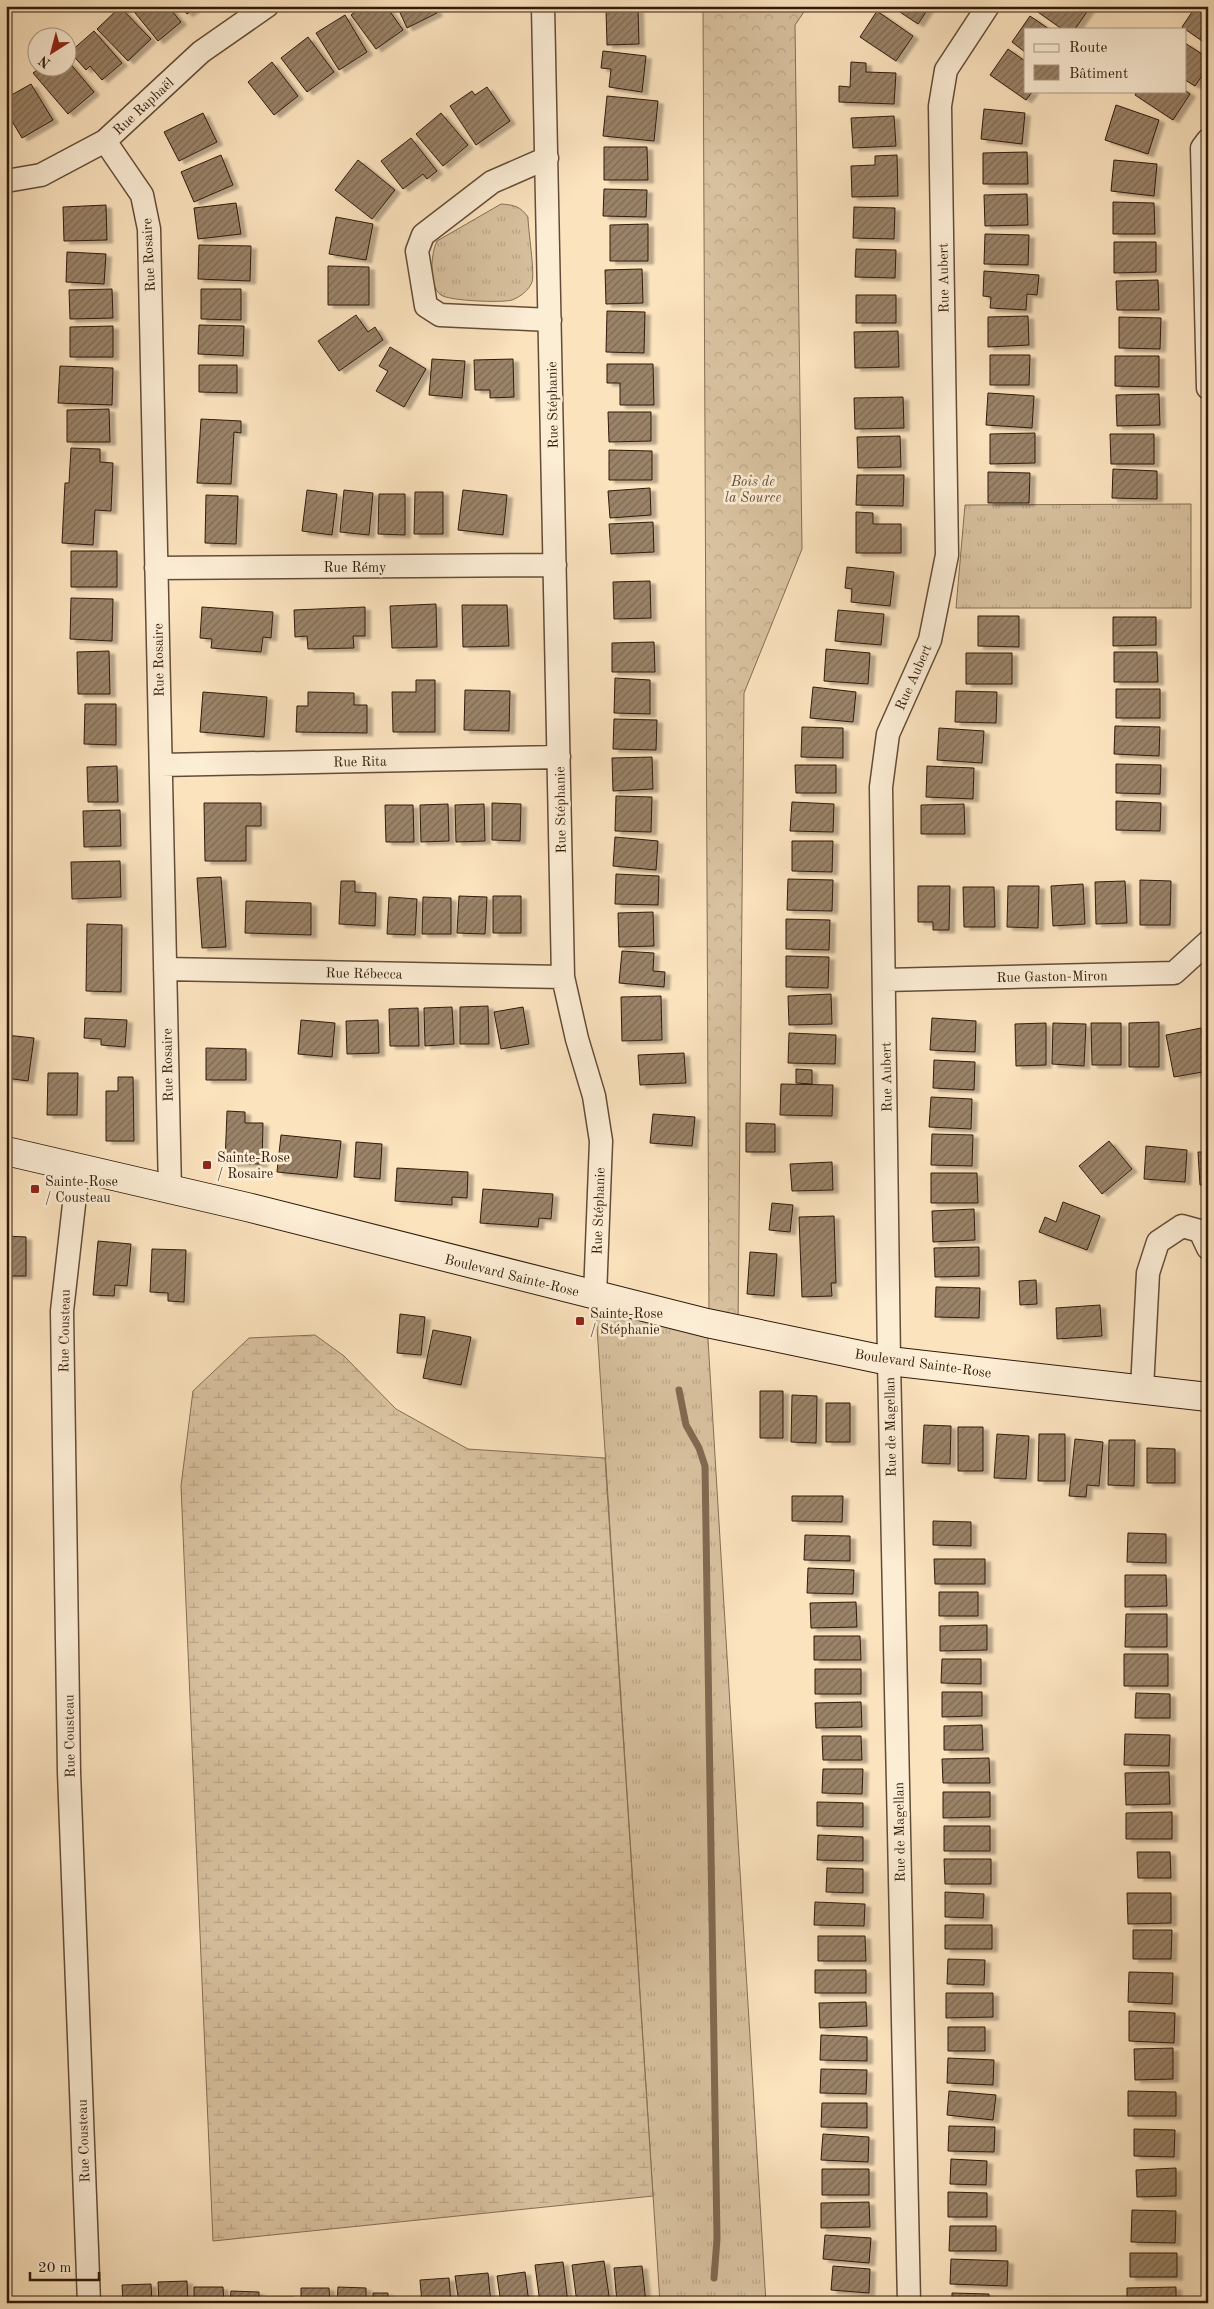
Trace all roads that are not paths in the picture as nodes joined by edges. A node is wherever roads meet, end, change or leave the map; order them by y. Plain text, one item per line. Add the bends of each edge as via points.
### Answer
1 (267, 6) edge
2 (544, 6) edge
3 (988, 6) edge
4 (1208, 140) edge
5 (105, 141) junction
6 (546, 158) junction
7 (6, 182) edge
8 (550, 320) junction
9 (1208, 388) edge
10 (555, 566) junction
11 (156, 568) junction
12 (559, 757) junction
13 (160, 765) junction
14 (1208, 942) edge
15 (165, 969) junction
16 (563, 977) junction
17 (885, 980) junction
18 (6, 1151) edge
19 (78, 1169) junction
20 (170, 1191) junction
21 (1208, 1248) edge
22 (595, 1296) junction
23 (889, 1362) junction
24 (1142, 1389) junction
25 (1208, 1397) edge
26 (89, 2303) edge
27 (909, 2303) edge

1 - 5 street, Rue Raphaël via 202,52
2 - 6 street, Rue Stéphanie
3 - 17 street, Rue Aubert via 946,70 940,106 947,555 930,640 888,734 881,787
4 - 9 street via 1202,148
5 - 7 street, Rue Raphaël via 41,175
5 - 11 street, Rue Rosaire via 142,195 149,229
6 - 8 street, Rue Stéphanie
6 - 8 street via 492,182 423,234 417,251 426,306 440,315
8 - 10 street, Rue Stéphanie
10 - 11 street, Rue Rémy
10 - 12 street, Rue Stéphanie
11 - 13 street, Rue Rosaire
12 - 13 street, Rue Rita
12 - 16 street, Rue Stéphanie
13 - 15 street, Rue Rosaire
14 - 17 street, Rue Gaston-Miron via 1174,973
15 - 16 street, Rue Rébecca
15 - 20 street, Rue Rosaire
16 - 22 street, Rue Stéphanie via 594,1096 601,1141
17 - 23 street, Rue Aubert
18 - 19 street, Boulevard Sainte-Rose
19 - 20 street, Boulevard Sainte-Rose
19 - 26 street, Rue Cousteau via 62,1311 70,1782
20 - 22 street, Boulevard Sainte-Rose
21 - 24 street via 1200,1231 1182,1226 1158,1242 1148,1273
22 - 23 street, Boulevard Sainte-Rose
23 - 24 street, Boulevard Sainte-Rose
23 - 27 street, Rue de Magellan
24 - 25 street, Boulevard Sainte-Rose

